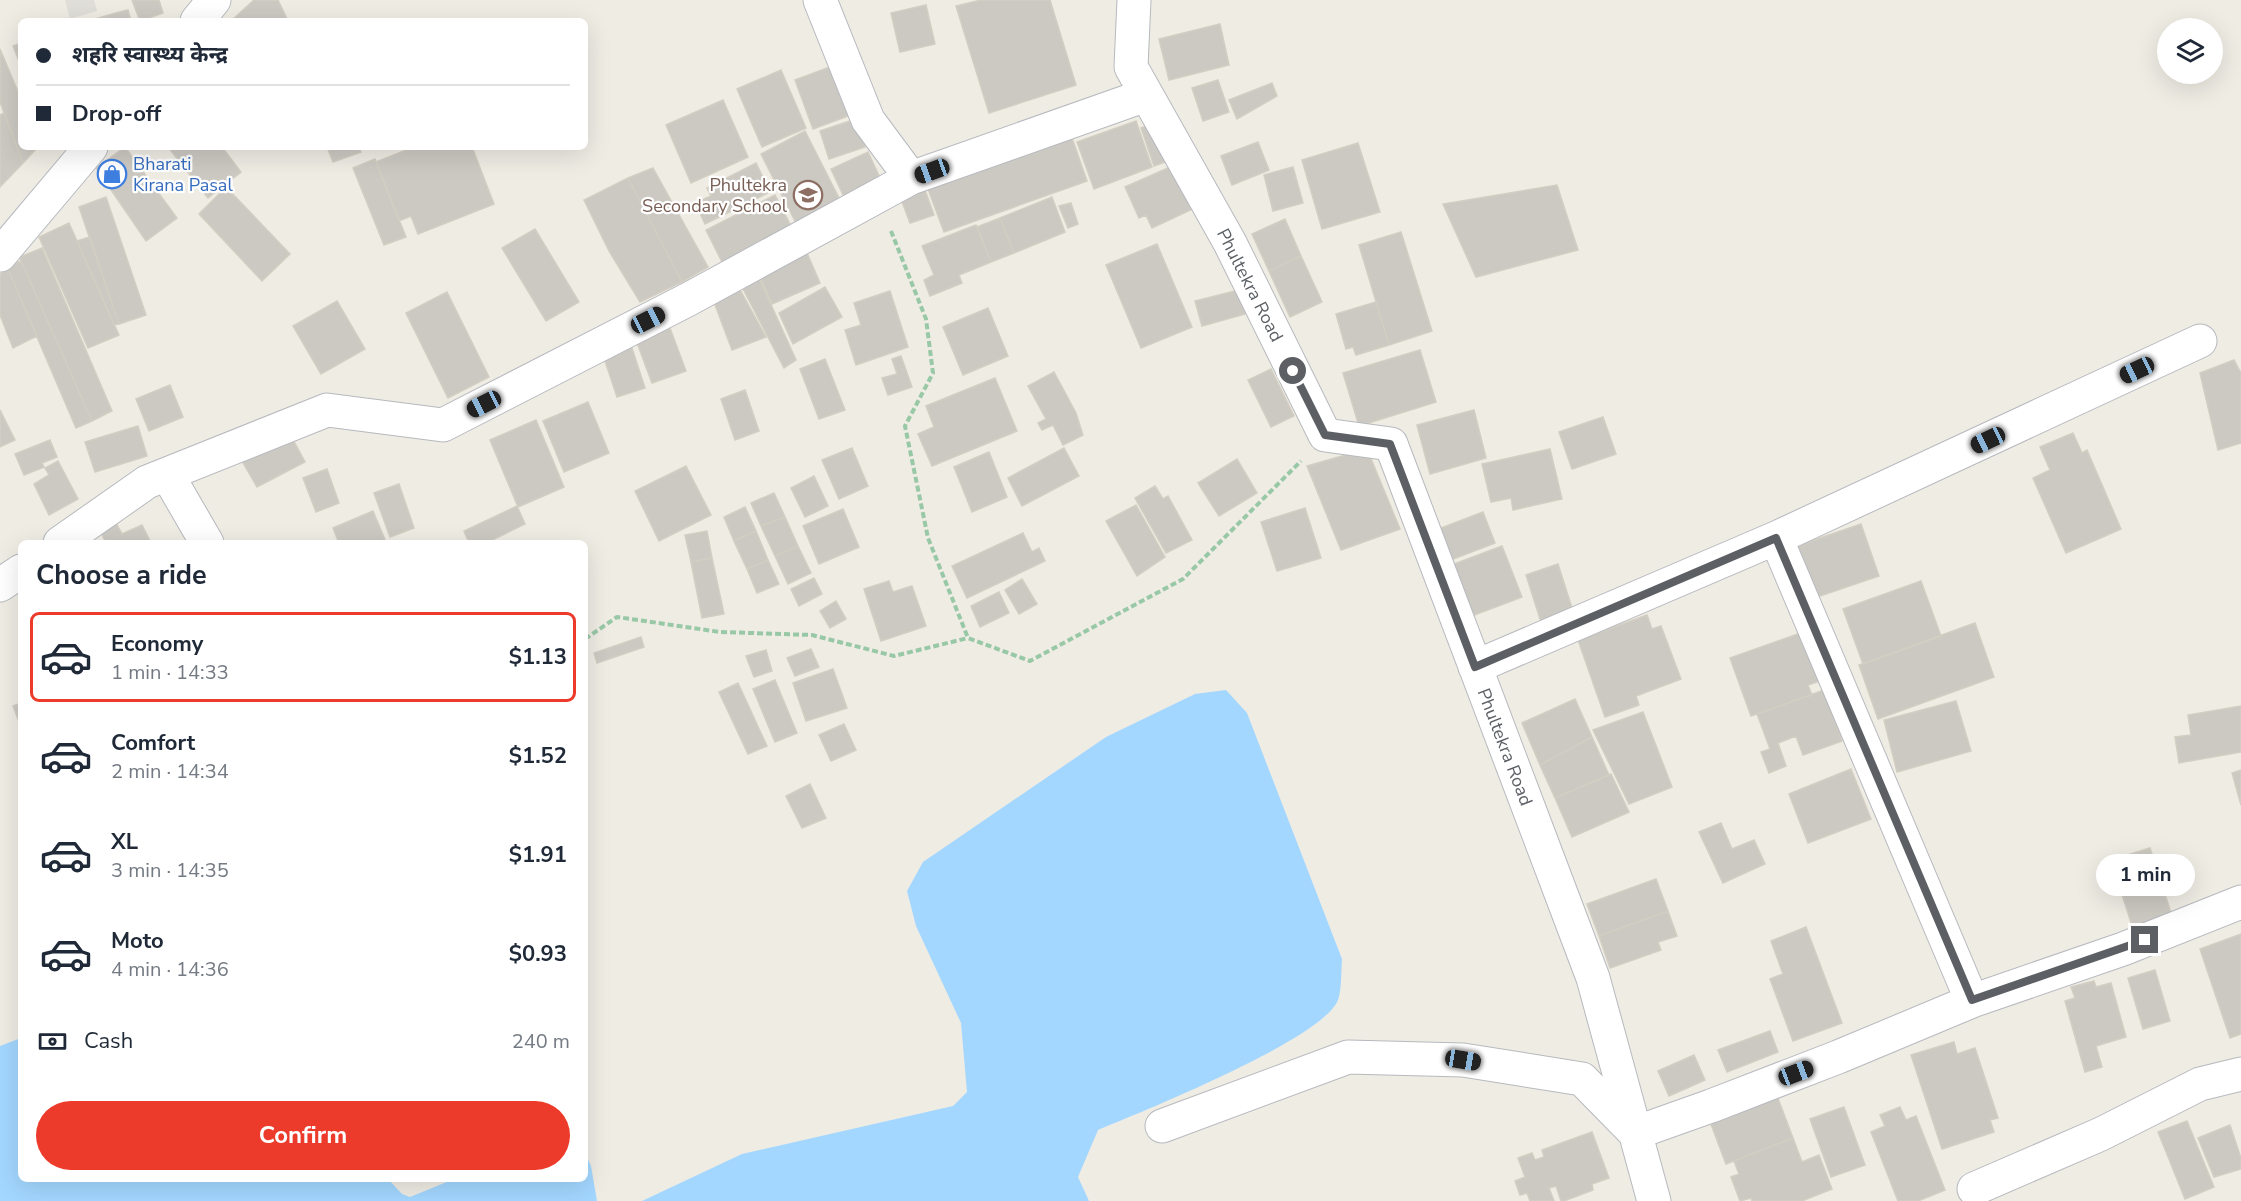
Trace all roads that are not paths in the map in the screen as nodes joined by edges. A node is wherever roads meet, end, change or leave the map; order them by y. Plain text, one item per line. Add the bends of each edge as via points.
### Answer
1 (214, 0) edge
2 (820, 0) edge
3 (1134, 0) edge
4 (199, 18) edge
5 (1146, 95) junction
6 (88, 150) edge
7 (911, 178) junction
8 (0, 255) edge
9 (2200, 341) dead end
10 (167, 474) junction
11 (1776, 538) junction
12 (64, 540) edge
13 (205, 540) edge
14 (18, 573) edge
15 (0, 585) edge
16 (1475, 667) junction
17 (2241, 902) edge
18 (1972, 1000) junction
19 (2241, 1074) edge
20 (1161, 1126) dead end
21 (1635, 1132) junction
22 (1974, 1189) dead end
23 (1654, 1201) edge

1 - 4 street
2 - 7 street via 868,120
3 - 5 street, Phultekra Road via 1131,67
5 - 7 street
5 - 16 street, Phultekra Road via 1230,243 1325,435 1390,444
6 - 8 street
7 - 10 street via 689,299 443,425 327,410
9 - 11 street
10 - 12 street via 147,482
10 - 13 street
11 - 16 street
11 - 18 street
14 - 15 street
16 - 21 street, Phultekra Road via 1593,978
17 - 18 street via 2123,949
18 - 21 street via 1817,1065
19 - 22 street via 2200,1084 2101,1134
20 - 21 street via 1348,1057 1463,1060 1582,1079
21 - 23 street, Phultekra Road

